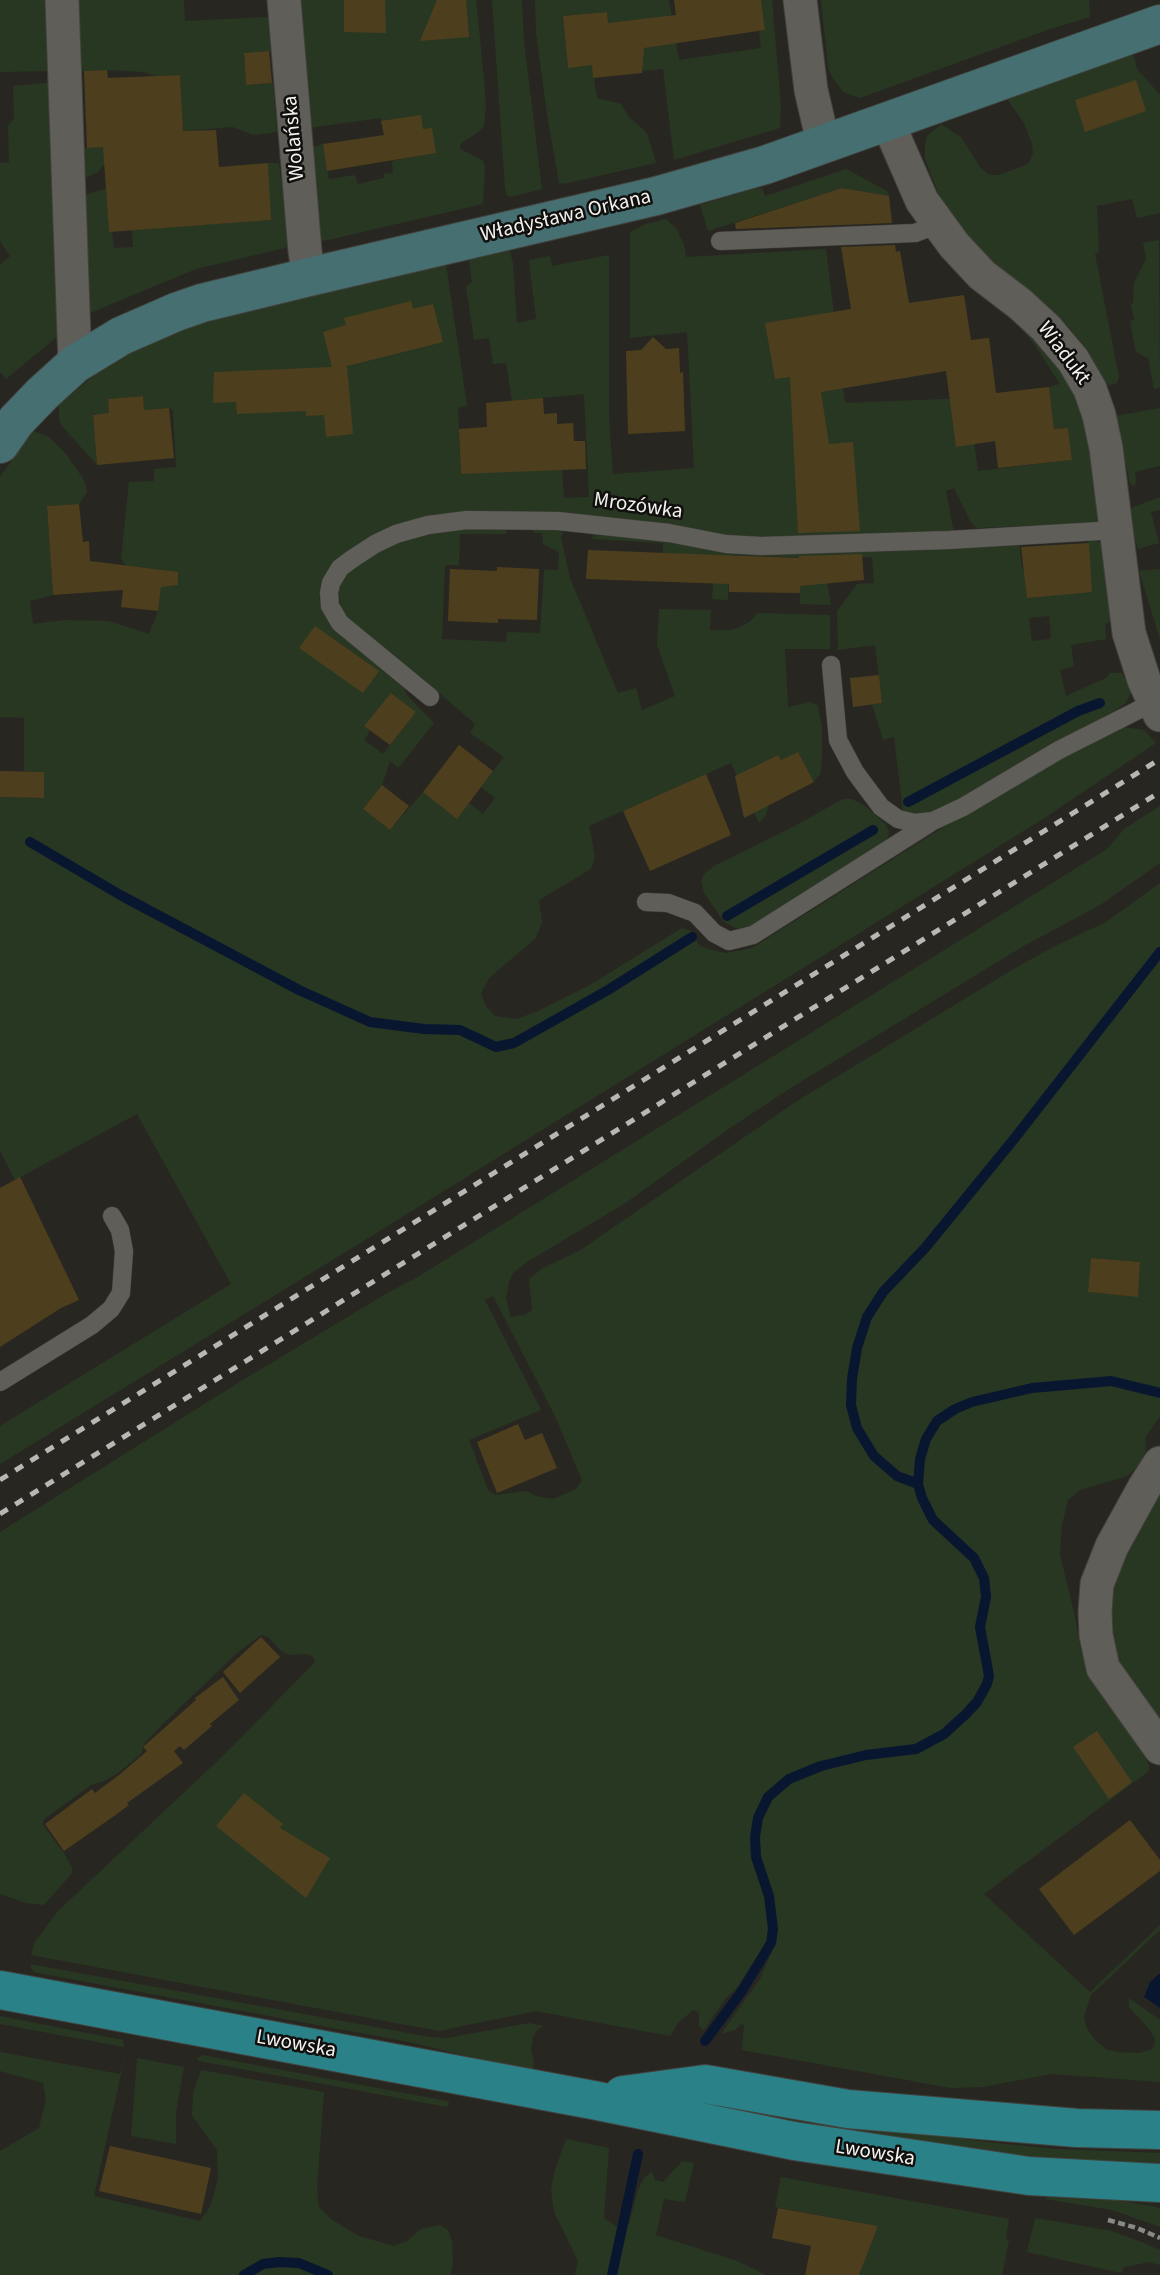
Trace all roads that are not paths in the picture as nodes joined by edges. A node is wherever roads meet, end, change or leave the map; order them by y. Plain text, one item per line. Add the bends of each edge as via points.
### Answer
1 (62, 0) edge
2 (284, 0) edge
3 (800, 0) edge
4 (1160, 24) edge
5 (888, 122) junction
6 (824, 146) junction
7 (939, 224) junction
8 (720, 241) dead end
9 (309, 276) junction
10 (75, 364) junction
11 (0, 444) edge
12 (1116, 530) junction
13 (831, 665) dead end
14 (430, 697) dead end
15 (1157, 708) edge
16 (933, 821) junction
17 (646, 902) dead end
18 (112, 1216) dead end
19 (0, 1382) edge
20 (1160, 1463) edge
21 (1160, 1748) edge
22 (0, 1990) edge
23 (593, 2100) junction
24 (1160, 2130) edge
25 (1156, 2184) edge

1 - 10 street
2 - 9 street, Wolańska
3 - 6 street via 811,90
4 - 5 street, Władysława Orkana
5 - 6 street, Władysława Orkana
5 - 7 street, Wiadukt via 922,201
6 - 9 street, Władysława Orkana via 656,196
7 - 8 lane via 915,233
7 - 12 street, Wiadukt via 982,275 1046,328 1090,389 1102,426
9 - 10 street, Władysława Orkana via 176,312 121,336
10 - 11 street, Władysława Orkana via 16,421
12 - 14 lane, Mrozówka via 761,546 558,520 467,520 428,526 396,534 352,559 340,568 329,593 330,606 340,623
12 - 15 street, Wiadukt via 1129,634
13 - 16 lane via 838,740 855,772 881,807 898,819
15 - 16 lane via 1059,750
16 - 17 lane via 753,935 729,941 695,914 668,903
18 - 19 lane via 120,1230 124,1275 121,1293 111,1309
20 - 21 street via 1112,1546 1097,1584 1095,1611 1103,1668
22 - 23 main road, Lwowska
23 - 24 main road, Lwowska via 705,2084 848,2109 1077,2128
23 - 25 main road, Lwowska via 794,2141 958,2166 1029,2176

